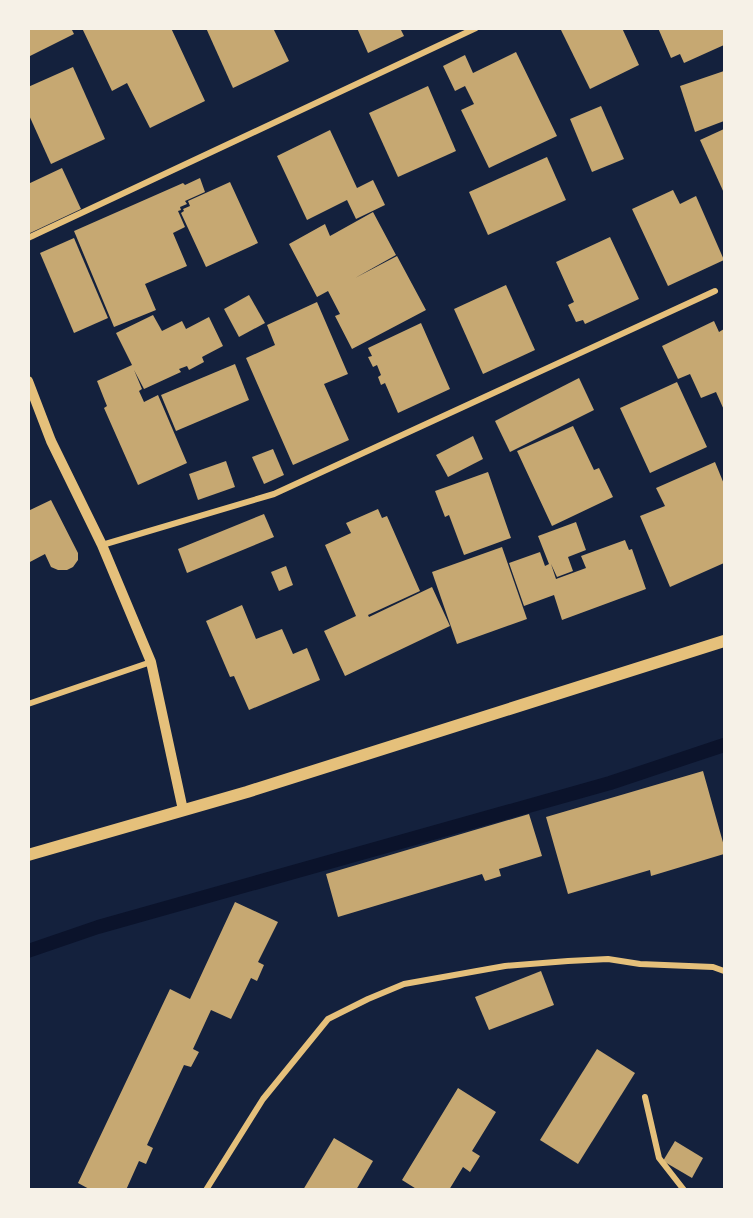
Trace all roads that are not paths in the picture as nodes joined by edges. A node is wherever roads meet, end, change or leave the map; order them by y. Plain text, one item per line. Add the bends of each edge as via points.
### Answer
1 (476, 28) edge
2 (28, 238) edge
3 (715, 291) dead end
4 (28, 381) edge
5 (102, 545) junction
6 (724, 641) edge
7 (151, 662) junction
8 (28, 704) edge
9 (183, 810) junction
10 (28, 855) edge
11 (724, 971) edge
12 (645, 1097) dead end
13 (206, 1190) edge
14 (684, 1190) edge

1 - 2 street
3 - 5 street via 274,494
4 - 5 street via 51,441
5 - 7 street
6 - 9 main road
7 - 8 street
7 - 9 street
9 - 10 main road
11 - 13 street via 608,959 568,961 506,966 404,984 386,991 327,1019 263,1099
12 - 14 street via 659,1158

